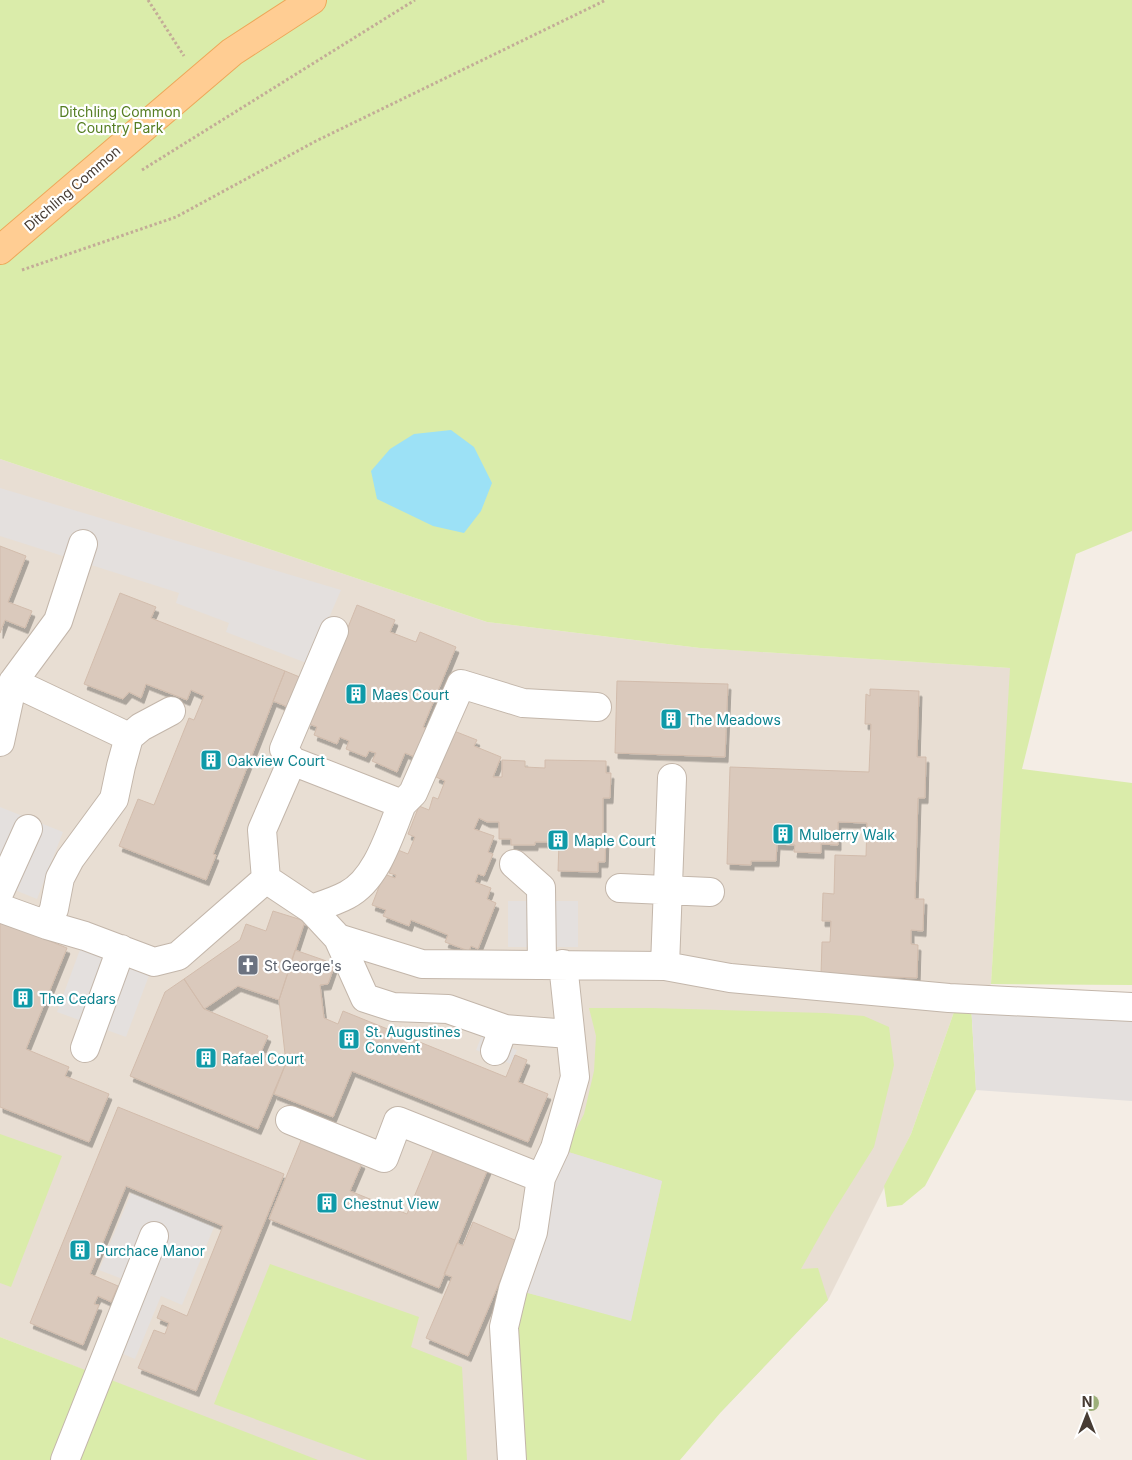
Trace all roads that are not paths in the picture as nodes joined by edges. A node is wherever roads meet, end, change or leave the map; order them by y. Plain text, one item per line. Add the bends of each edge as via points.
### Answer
1 (312, 0) edge
2 (6, 262) edge
3 (83, 544) dead end
4 (334, 631) dead end
5 (13, 682) junction
6 (597, 707) dead end
7 (171, 711) dead end
8 (129, 737) junction
9 (0, 742) edge
10 (292, 761) junction
11 (672, 778) dead end
12 (402, 804) junction
13 (28, 829) dead end
14 (514, 864) dead end
15 (266, 879) junction
16 (620, 888) dead end
17 (0, 890) edge
18 (668, 890) junction
19 (710, 892) dead end
20 (0, 908) edge
21 (311, 909) junction
22 (48, 925) junction
23 (338, 938) junction
24 (121, 950) junction
25 (553, 964) junction
26 (665, 966) junction
27 (1132, 1007) edge
28 (569, 1034) junction
29 (85, 1048) dead end
30 (290, 1120) dead end
31 (541, 1178) junction
32 (154, 1236) dead end
33 (65, 1460) edge
34 (512, 1460) edge

1 - 2 main road, Ditchling Common via 232,52 199,80
3 - 5 lane via 58,621
4 - 10 lane via 284,749
5 - 8 lane
5 - 9 lane
6 - 12 lane via 523,703 461,684 413,793
7 - 8 lane
8 - 22 lane via 114,799 60,878
10 - 12 lane
10 - 15 lane via 262,830
11 - 18 lane
12 - 21 lane via 366,881 349,895
13 - 17 lane
14 - 25 lane via 541,888
15 - 21 lane
15 - 24 lane via 178,956 154,962
16 - 18 lane
18 - 19 lane
18 - 26 lane
20 - 22 lane
21 - 23 lane
22 - 24 lane
23 - 25 lane via 422,964
23 - 28 lane via 365,998 393,1007 448,1010 499,1040
24 - 29 lane
25 - 26 lane
25 - 28 lane
26 - 27 lane via 730,978 949,998
28 - 31 lane via 575,1077 555,1148
30 - 31 lane via 384,1158 398,1121
31 - 34 lane via 533,1232 504,1327
32 - 33 lane

